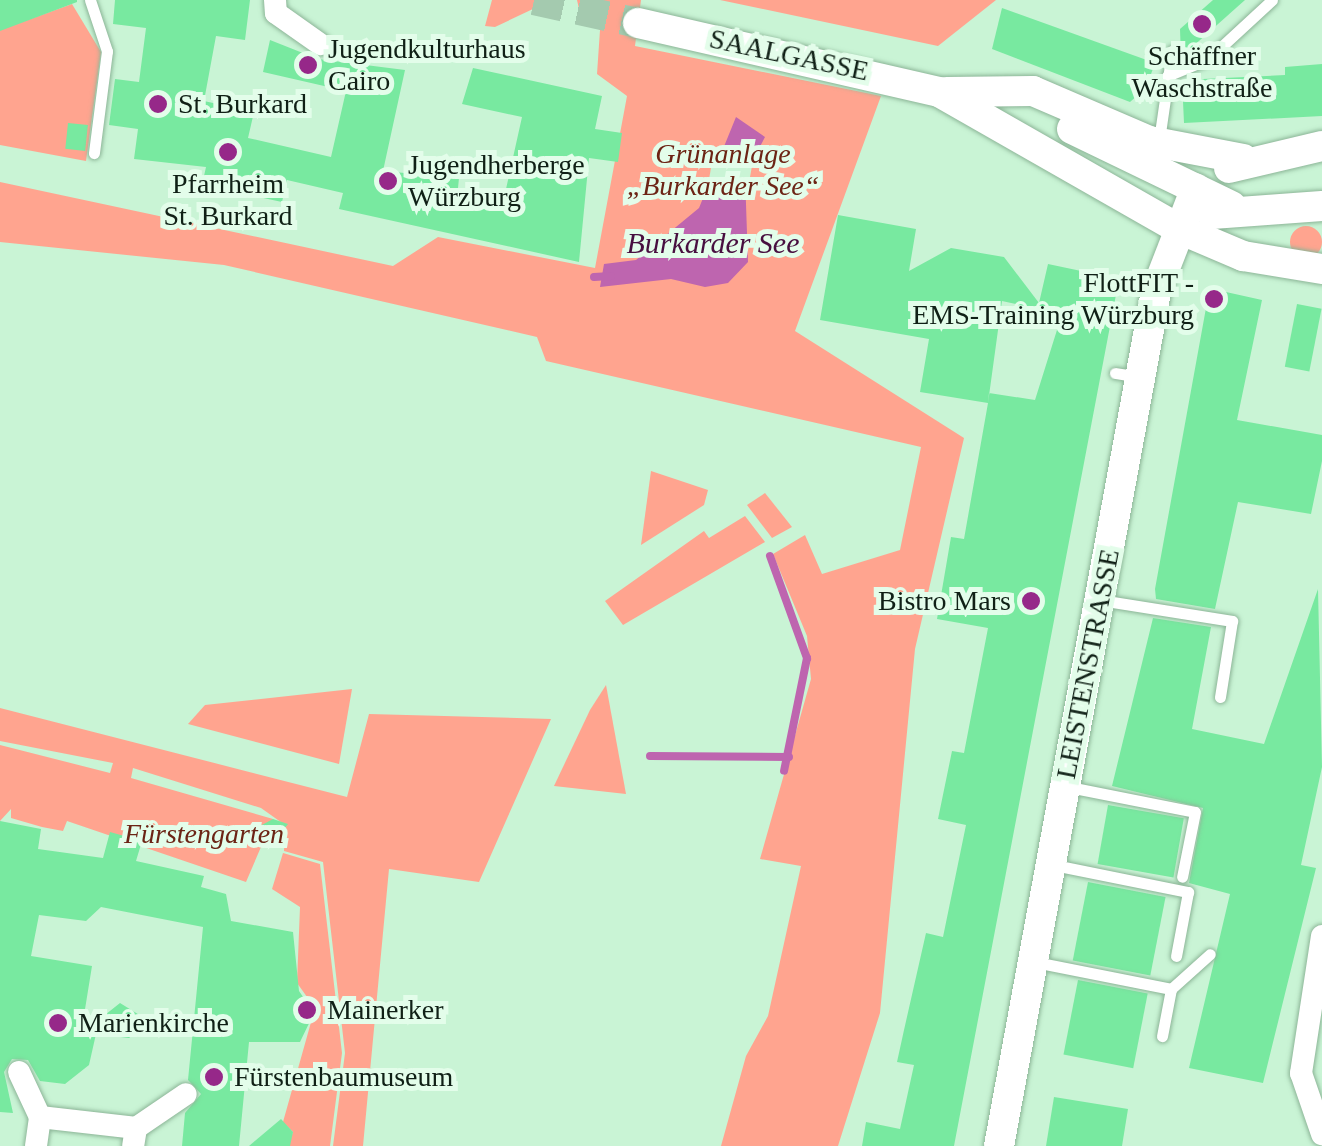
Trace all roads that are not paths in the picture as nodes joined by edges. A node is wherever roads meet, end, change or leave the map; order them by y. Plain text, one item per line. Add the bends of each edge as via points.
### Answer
1 (90, 0) edge
2 (275, 0) edge
3 (1272, 0) edge
4 (638, 23) tunnel mouth
5 (320, 44) dead end
6 (1172, 50) dead end
7 (1166, 76) junction
8 (977, 97) junction
9 (1158, 144) junction
10 (1322, 146) edge
11 (94, 153) dead end
12 (1243, 159) junction
13 (1196, 188) junction
14 (1232, 206) junction
15 (1322, 206) edge
16 (1177, 228) junction
17 (1322, 269) edge
18 (1100, 600) junction
19 (1220, 697) dead end
20 (1064, 786) junction
21 (1050, 864) junction
22 (1182, 876) dead end
23 (1322, 936) edge
24 (1210, 954) dead end
25 (1176, 956) dead end
26 (1031, 961) junction
27 (1171, 989) junction
28 (1162, 1036) dead end
29 (19, 1072) dead end
30 (186, 1094) dead end
31 (40, 1117) junction
32 (1322, 1134) edge
33 (135, 1137) edge
34 (36, 1146) edge
35 (999, 1146) edge

1 - 11 lane via 108,51
2 - 5 street via 276,13
3 - 7 lane via 1208,59
4 - 8 main road, SAALGASSE
6 - 7 lane
7 - 9 lane
8 - 9 main road via 1032,90
8 - 13 main road
8 - 16 main road
9 - 12 main road
10 - 12 main road
12 - 13 main road
13 - 14 main road
13 - 16 main road, LEISTENSTRASSE
14 - 15 main road
14 - 16 main road
16 - 17 main road via 1244,256
16 - 18 main road, LEISTENSTRASSE via 1128,376
18 - 19 lane via 1232,621
18 - 20 main road, LEISTENSTRASSE
20 - 21 main road, LEISTENSTRASSE
20 - 22 lane via 1195,812
21 - 25 lane via 1188,892
21 - 26 main road, LEISTENSTRASSE
23 - 32 street via 1301,1073
24 - 27 lane
26 - 27 lane
26 - 35 main road, LEISTENSTRASSE
27 - 28 lane
29 - 31 street
30 - 33 street
31 - 33 street
31 - 34 street

